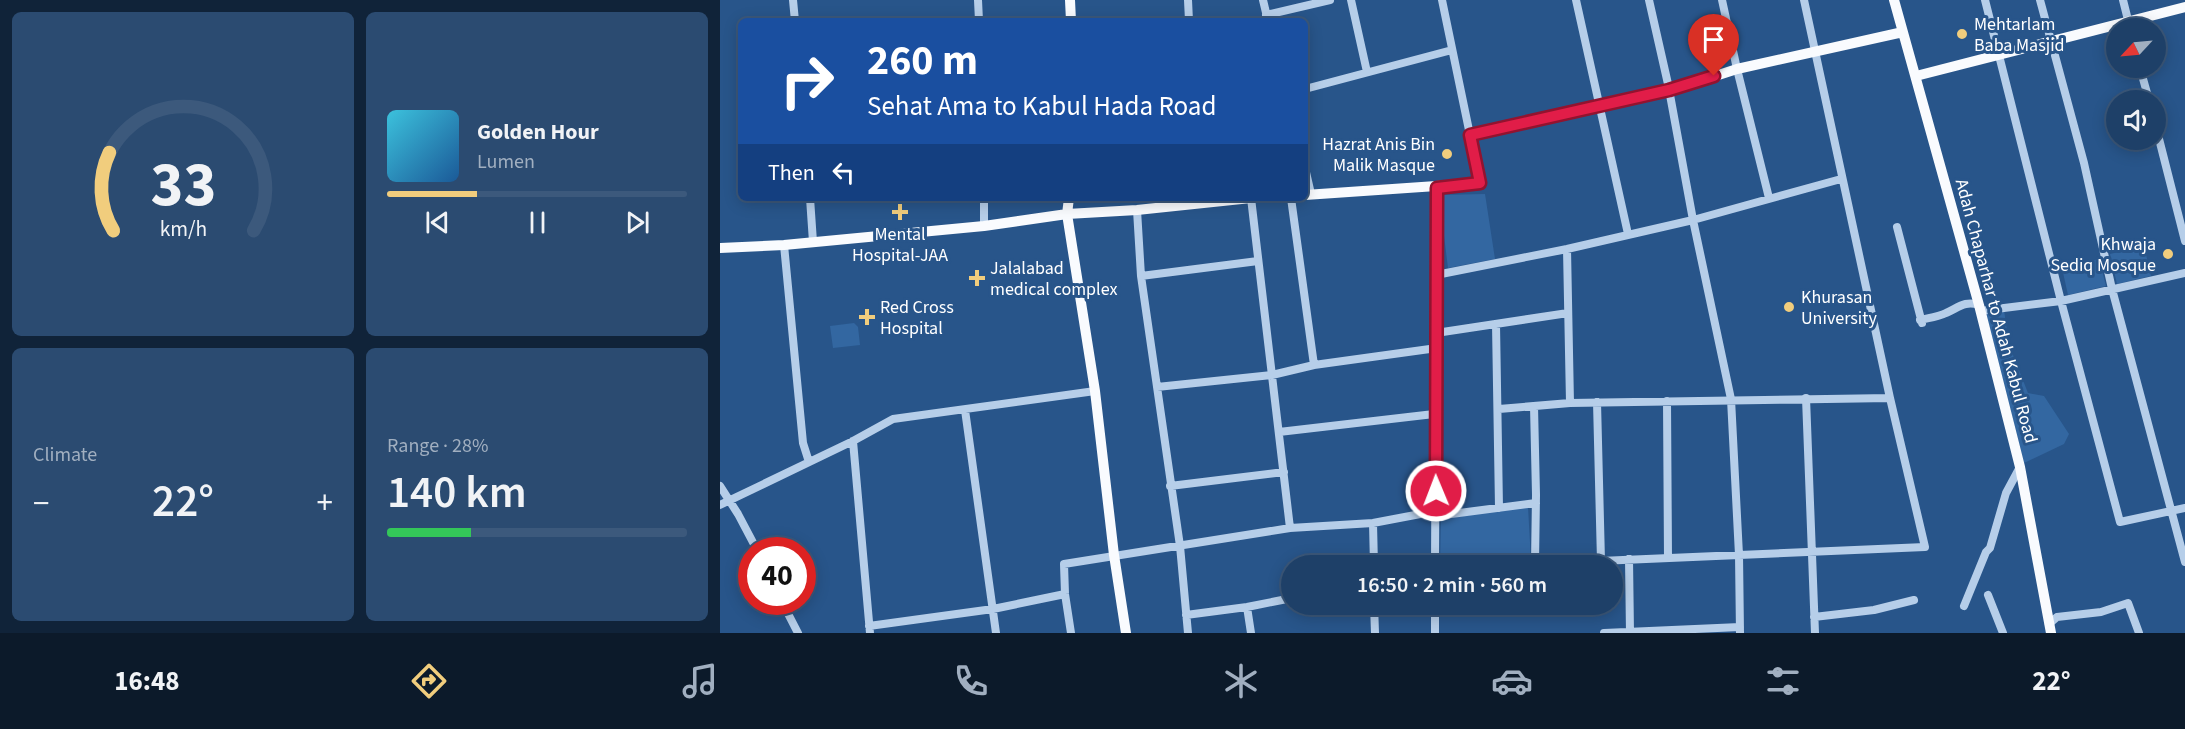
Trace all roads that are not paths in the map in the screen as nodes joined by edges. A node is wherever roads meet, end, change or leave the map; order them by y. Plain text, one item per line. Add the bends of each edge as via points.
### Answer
1 (793, 0) edge
2 (978, 0) edge
3 (1070, 0) edge
4 (1188, 0) edge
5 (1263, 0) edge
6 (1330, 0) edge
7 (1351, 0) edge
8 (1442, 0) edge
9 (1576, 0) edge
10 (1649, 0) edge
11 (1722, 0) edge
12 (1804, 0) edge
13 (1894, 0) edge
14 (1985, 0) edge
15 (2040, 0) edge
16 (2123, 0) edge
17 (2185, 7) edge
18 (795, 18) edge
19 (979, 18) edge
20 (1071, 18) edge
21 (1189, 18) edge
22 (1267, 18) edge
23 (2127, 18) edge
24 (2151, 18) edge
25 (2106, 30) edge
26 (1903, 32) junction
27 (2049, 42) junction
28 (1452, 50) junction
29 (1815, 52) junction
30 (1999, 55) junction
31 (1737, 69) junction
32 (1367, 72) junction
33 (1916, 76) junction
34 (1308, 88) edge
35 (1669, 90) junction
36 (1599, 106) junction
37 (1470, 135) junction
38 (2162, 150) edge
39 (1841, 179) junction
40 (1437, 188) junction
41 (1308, 195) edge
42 (1769, 198) junction
43 (810, 201) edge
44 (984, 201) edge
45 (1068, 201) edge
46 (1201, 201) edge
47 (1251, 201) edge
48 (1291, 201) edge
49 (1137, 210) junction
50 (1067, 214) junction
51 (1693, 220) junction
52 (984, 226) junction
53 (1897, 227) dead end
54 (1628, 234) junction
55 (2185, 241) edge
56 (813, 242) junction
57 (784, 245) junction
58 (720, 248) edge
59 (1567, 249) junction
60 (1258, 261) junction
61 (2185, 273) edge
62 (1436, 275) junction
63 (1141, 276) junction
64 (2112, 289) junction
65 (2061, 301) junction
66 (1980, 308) junction
67 (1568, 313) junction
68 (1496, 324) junction
69 (1436, 333) junction
70 (1437, 348) junction
71 (1314, 365) junction
72 (1272, 375) junction
73 (1157, 387) junction
74 (1095, 392) junction
75 (1806, 398) junction
76 (1890, 398) junction
77 (1731, 399) junction
78 (1666, 401) junction
79 (1597, 402) junction
80 (1570, 403) junction
81 (1534, 406) junction
82 (1499, 409) junction
83 (965, 410) junction
84 (1434, 414) junction
85 (1280, 432) junction
86 (853, 441) junction
87 (809, 462) junction
88 (2020, 467) junction
89 (1284, 472) junction
90 (720, 486) edge
91 (1170, 486) junction
92 (729, 501) junction
93 (1536, 503) junction
94 (720, 505) edge
95 (1499, 508) junction
96 (2185, 508) edge
97 (2173, 510) junction
98 (1436, 514) junction
99 (1373, 523) junction
100 (1290, 528) junction
101 (750, 537) edge
102 (1180, 546) junction
103 (1811, 552) junction
104 (1114, 555) junction
105 (1374, 555) edge
106 (1435, 555) edge
107 (1535, 555) edge
108 (1601, 555) edge
109 (1739, 555) junction
110 (1668, 558) junction
111 (1623, 559) edge
112 (1629, 559) junction
113 (2185, 562) edge
114 (1065, 594) junction
115 (1988, 595) dead end
116 (1281, 600) edge
117 (1914, 600) dead end
118 (1964, 606) dead end
119 (1247, 607) junction
120 (993, 609) junction
121 (789, 615) edge
122 (1186, 615) junction
123 (1374, 615) edge
124 (1435, 615) edge
125 (1814, 616) junction
126 (2050, 629) edge
127 (870, 630) edge
128 (1740, 630) edge
129 (798, 633) edge
130 (996, 633) edge
131 (1071, 633) edge
132 (1126, 633) edge
133 (1188, 633) edge
134 (1251, 633) edge
135 (1375, 633) edge
136 (1435, 633) edge
137 (1604, 633) edge
138 (1630, 633) edge
139 (1815, 633) edge
140 (2003, 633) edge
141 (2139, 633) edge

1 - 18 street
2 - 19 street
3 - 20 main road
4 - 21 street
5 - 22 street
6 - 22 street
7 - 32 street
8 - 28 street
9 - 36 street
10 - 35 street
11 - 31 street
12 - 29 street
13 - 26 main road, Adah Chaparhar to Adah Kabul Road
14 - 30 street
15 - 27 street
16 - 23 street
17 - 24 main road
25 - 27 main road
26 - 29 main road
26 - 33 main road, Adah Chaparhar to Adah Kabul Road
27 - 30 main road
27 - 64 street via 2084,163
28 - 32 street
28 - 37 street
29 - 31 main road
29 - 39 street
30 - 33 main road
30 - 65 street
31 - 35 main road
31 - 42 street
32 - 34 street
33 - 66 main road, Adah Chaparhar to Adah Kabul Road
35 - 36 main road
35 - 51 street
36 - 37 main road
36 - 54 street
37 - 40 main road via 1480,183
38 - 55 street
39 - 42 street
39 - 76 street
40 - 41 main road
40 - 62 street
42 - 51 street
43 - 56 street
44 - 52 street
45 - 50 main road
46 - 49 main road
47 - 60 street
48 - 71 street
49 - 50 main road
49 - 63 street
50 - 52 main road
50 - 74 main road
51 - 54 street
51 - 77 street
52 - 56 main road
53 - 66 street via 1921,321 1958,305 1972,302
54 - 59 street
56 - 57 main road
57 - 58 main road
57 - 87 street via 803,443
59 - 62 street
59 - 67 street
60 - 63 street
60 - 72 street
61 - 64 street
62 - 69 street
63 - 73 street
64 - 65 street
64 - 97 street
65 - 66 street
65 - 97 street via 2121,522
66 - 88 main road, Adah Chaparhar to Adah Kabul Road
67 - 68 street
67 - 80 street
68 - 69 street
68 - 82 street
69 - 70 street
70 - 71 street
70 - 84 street
71 - 72 street
72 - 73 street
72 - 85 street
73 - 91 street
74 - 83 street
74 - 104 main road
75 - 76 street
75 - 77 street
75 - 103 street
76 - 103 street via 1925,547
77 - 78 street
77 - 109 street
78 - 79 street
78 - 110 street
79 - 80 street
79 - 108 street
80 - 81 street
81 - 82 street
81 - 93 street
82 - 95 street
83 - 86 street via 893,419
83 - 120 street
84 - 85 street
84 - 98 street
85 - 89 street
86 - 87 street
86 - 127 street
87 - 92 street
88 - 118 street via 2006,493 1990,548
88 - 126 main road, Adah Chaparhar to Adah Kabul Road
89 - 91 street
89 - 100 street
90 - 92 street
91 - 102 street
92 - 94 street
92 - 101 street
93 - 95 street
93 - 107 street
95 - 98 street
96 - 97 street
97 - 113 street
98 - 99 street
98 - 106 street
99 - 100 street
99 - 105 street
100 - 102 street
102 - 104 street
102 - 122 street
103 - 109 street
103 - 125 street
104 - 114 street via 1064,564
104 - 132 main road
109 - 110 street
109 - 128 street
110 - 112 street
111 - 112 street
112 - 138 street
114 - 120 street
114 - 131 street
115 - 140 street
116 - 119 street
117 - 125 street
119 - 122 street
119 - 134 street
120 - 127 street
120 - 130 street
121 - 129 street
122 - 133 street
123 - 135 street
124 - 136 street
125 - 139 street
126 - 141 street via 2057,617 2101,612 2128,603
128 - 138 street
137 - 138 street

